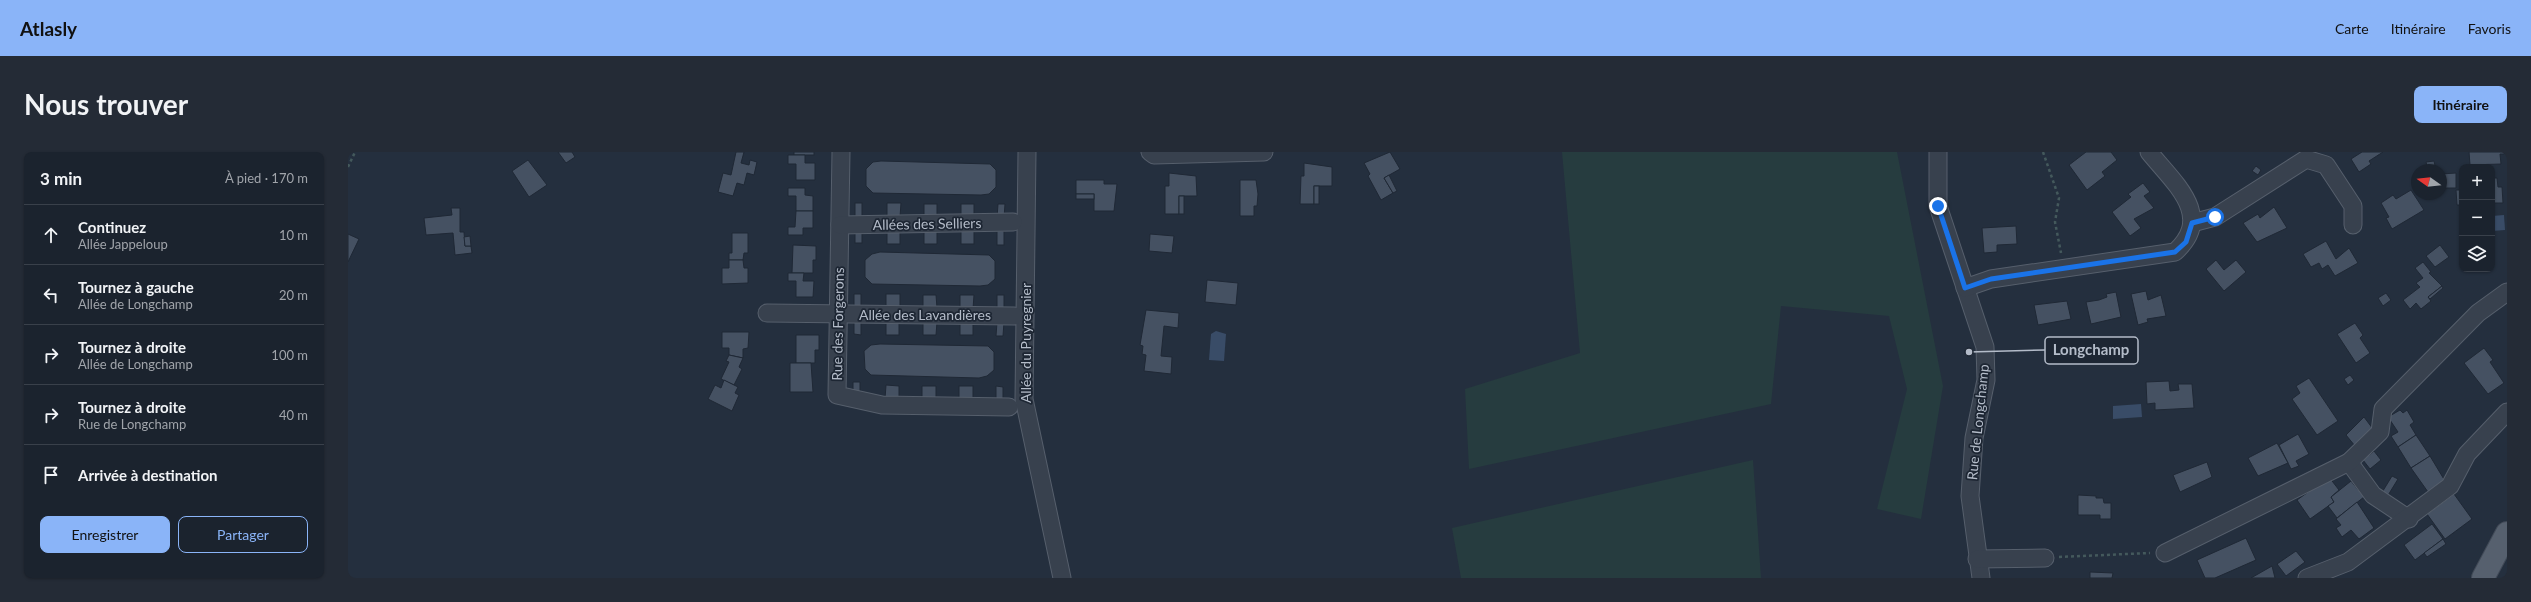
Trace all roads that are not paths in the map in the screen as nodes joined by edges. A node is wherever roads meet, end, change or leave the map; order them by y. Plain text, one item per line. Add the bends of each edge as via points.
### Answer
1 (841, 152) edge
2 (1027, 152) edge
3 (1150, 152) edge
4 (1264, 152) edge
5 (1938, 152) edge
6 (2149, 152) edge
7 (1224, 153) edge
8 (1013, 222) dead end
9 (2192, 223) junction
10 (840, 225) junction
11 (2353, 225) dead end
12 (1965, 288) junction
13 (2507, 292) edge
14 (767, 313) dead end
15 (837, 315) junction
16 (1014, 316) dead end
17 (1009, 407) dead end
18 (2507, 412) edge
19 (2350, 462) junction
20 (2409, 518) junction
21 (2507, 533) edge
22 (2165, 553) road end
23 (2045, 558) road end
24 (1977, 559) junction
25 (1062, 578) edge
26 (1981, 578) edge
27 (2307, 578) edge
28 (2483, 578) edge

1 - 10 street, Rue des Forgerons
2 - 25 street, Allée du Puyregnier via 1024,399
3 - 7 street
4 - 7 street
5 - 12 street, Rue de Longchamp via 1938,206
6 - 9 street via 2187,199 2193,215
8 - 10 street, Allées des Selliers
9 - 11 street via 2215,217 2306,159 2326,165 2353,206
9 - 12 street via 2186,242 2175,252 1991,279
10 - 15 street, Rue des Forgerons
12 - 24 street, Rue de Longchamp via 1985,347 1986,380 1974,438 1970,496
13 - 19 street via 2478,313 2383,409 2380,432
14 - 15 street, Allée des Lavandières
15 - 16 street, Allée des Lavandières
15 - 17 street, Rue des Forgerons via 837,395 882,405
18 - 20 street via 2467,454 2450,486
19 - 20 street via 2373,495
19 - 22 street
20 - 27 street via 2348,562
21 - 28 main road
23 - 24 street
24 - 26 street, Rue de Longchamp

